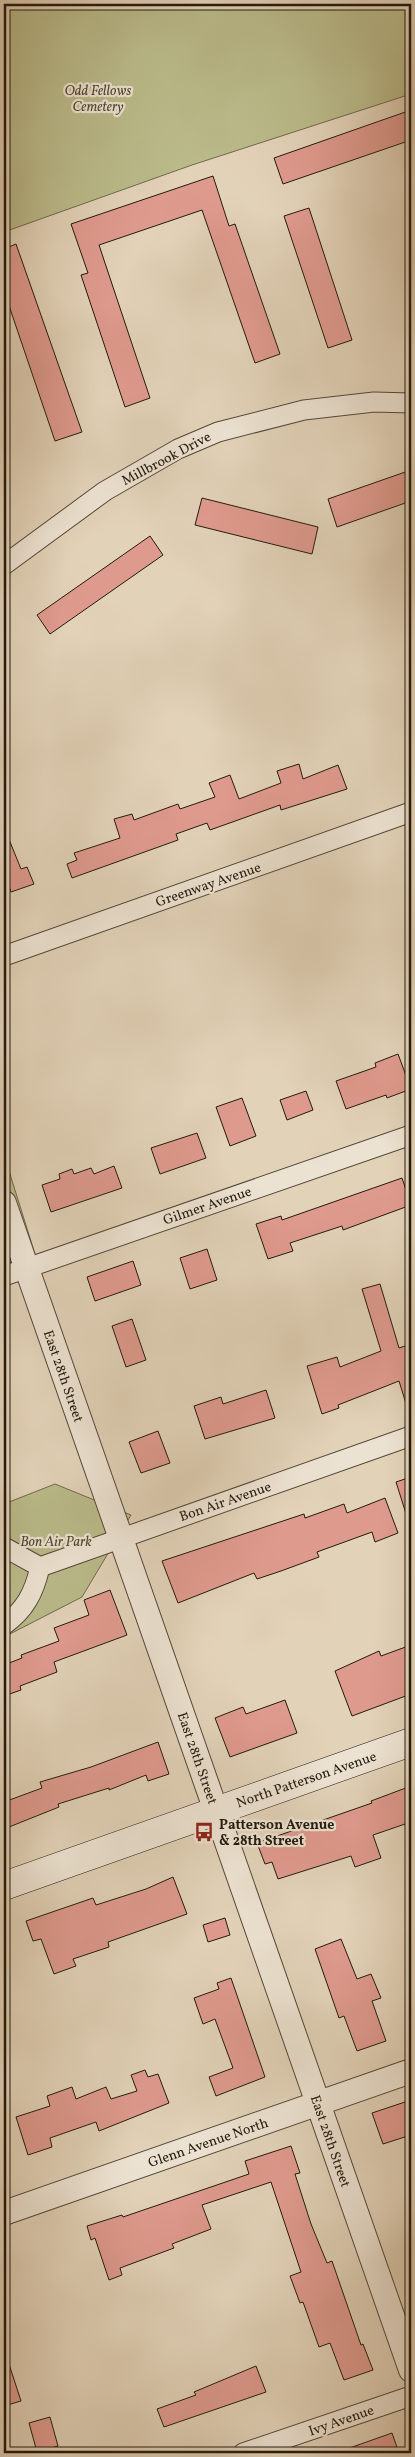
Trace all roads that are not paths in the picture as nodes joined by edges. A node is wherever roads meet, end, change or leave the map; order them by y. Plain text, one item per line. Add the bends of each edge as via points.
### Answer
1 (411, 403) edge
2 (4, 565) edge
3 (411, 812) edge
4 (4, 956) edge
5 (411, 1135) edge
6 (4, 1203) edge
7 (27, 1268) junction
8 (4, 1276) edge
9 (411, 1436) edge
10 (121, 1537) junction
11 (4, 1547) edge
12 (40, 1567) junction
13 (4, 1625) edge
14 (411, 1742) edge
15 (216, 1810) junction
16 (4, 1886) edge
17 (411, 2071) edge
18 (318, 2104) junction
19 (4, 2214) edge
20 (411, 2370) edge
21 (411, 2396) edge
22 (243, 2453) edge

1 - 2 street, Millbrook Drive via 374,402 304,410 218,432 178,449 105,491
3 - 4 street, Greenway Avenue
5 - 7 street, Gilmer Avenue
6 - 7 street, East 28th Street
7 - 8 street, Gilmer Avenue
7 - 10 street, East 28th Street
9 - 10 street, Bon Air Avenue
10 - 12 street, Bon Air Avenue
10 - 15 street, East 28th Street
11 - 12 street
12 - 13 street via 35,1590 27,1604
14 - 15 main road, North Patterson Avenue
15 - 16 main road, North Patterson Avenue
15 - 18 street, East 28th Street
17 - 18 street, Glenn Avenue North
18 - 19 street, Glenn Avenue North
18 - 20 street, East 28th Street
21 - 22 street, Ivy Avenue

